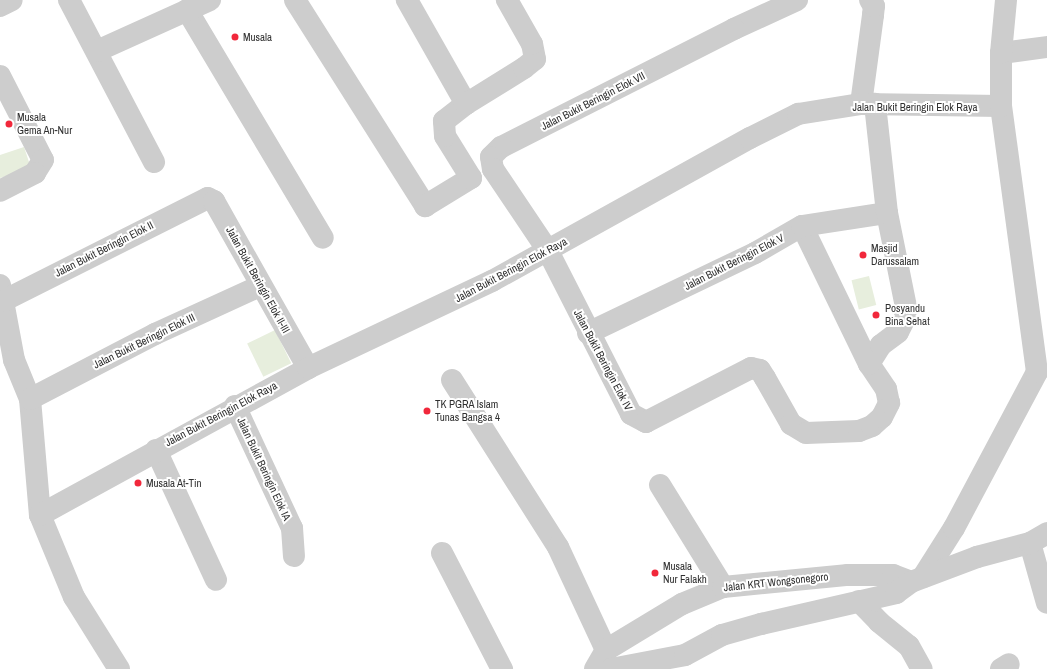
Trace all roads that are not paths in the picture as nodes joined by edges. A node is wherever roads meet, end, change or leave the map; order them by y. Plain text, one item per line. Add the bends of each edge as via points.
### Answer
1 (12, 0) edge
2 (68, 0) edge
3 (210, 0) edge
4 (295, 0) edge
5 (407, 0) edge
6 (507, 0) edge
7 (797, 0) edge
8 (870, 0) edge
9 (1006, 0) edge
10 (0, 6) edge
11 (187, 10) junction
12 (1047, 47) edge
13 (97, 51) junction
14 (1001, 53) junction
15 (0, 76) edge
16 (466, 104) junction
17 (868, 104) junction
18 (1001, 106) junction
19 (154, 162) dead end
20 (0, 191) edge
21 (205, 198) joint
22 (887, 213) junction
23 (802, 226) junction
24 (323, 238) dead end
25 (548, 251) junction
26 (260, 286) junction
27 (2, 293) edge
28 (588, 333) junction
29 (7, 354) edge
30 (869, 364) junction
31 (308, 368) junction
32 (1042, 375) edge
33 (452, 380) dead end
34 (30, 399) junction
35 (235, 406) junction
36 (156, 450) junction
37 (660, 485) dead end
38 (40, 515) junction
39 (954, 528) junction
40 (1039, 538) edge
41 (442, 553) dead end
42 (294, 556) dead end
43 (978, 557) junction
44 (917, 579) junction
45 (216, 580) dead end
46 (723, 587) junction
47 (859, 601) junction
48 (1047, 603) edge
49 (608, 659) edge
50 (688, 662) edge
51 (118, 669) edge
52 (502, 669) edge
53 (594, 669) edge
54 (922, 669) edge

1 - 10 street
2 - 13 street
3 - 11 street
4 - 16 street via 425,206 471,178 445,136 444,121
5 - 16 street
6 - 16 street via 532,44 534,58 524,68
7 - 25 street, Jalan Bukit Beringin Elok VII via 734,28 501,148 491,157 493,169
8 - 17 street via 874,6
9 - 14 street
11 - 13 street
11 - 24 street
12 - 14 street
13 - 19 street
14 - 18 street
15 - 20 street via 43,162 35,173
17 - 18 street, Jalan Bukit Beringin Elok Raya
17 - 22 street
17 - 25 street, Jalan Bukit Beringin Elok Raya via 798,114 750,138
18 - 32 street
21 - 26 street, Jalan Bukit Beringin Elok II-III via 214,201
21 - 27 street, Jalan Bukit Beringin Elok II
22 - 23 street, Jalan Bukit Beringin Elok V
22 - 30 street via 906,307 905,318 898,332 881,345
23 - 28 street, Jalan Bukit Beringin Elok V via 755,253
23 - 30 street, Jalan Bukit Beringin Elok IV
25 - 28 street, Jalan Bukit Beringin Elok IV
25 - 31 street, Jalan Bukit Beringin Elok Raya via 492,281
26 - 31 street, Jalan Bukit Beringin Elok II-III
26 - 34 street, Jalan Bukit Beringin Elok III via 155,334
27 - 29 street
28 - 30 street, Jalan Bukit Beringin Elok IV via 631,414 646,422 751,368 760,370 791,424 798,430 806,433 859,431 872,426 882,417 889,403 886,390
29 - 34 street
31 - 35 street, Jalan Bukit Beringin Elok Raya
32 - 39 street
33 - 49 street via 558,547
34 - 38 street
35 - 36 street, Jalan Bukit Beringin Elok Raya
35 - 42 street, Jalan Bukit Beringin Elok IA via 292,528
36 - 38 street, Jalan Bukit Beringin Elok Raya
36 - 45 street
37 - 46 street
38 - 51 street via 74,597
39 - 43 street
39 - 44 street
40 - 43 street
40 - 48 street
41 - 52 street
43 - 44 street
44 - 46 street, Jalan KRT Wongsonegoro via 893,575 848,575
44 - 47 street via 896,593
46 - 49 street, Jalan KRT Wongsonegoro via 682,604
47 - 50 street via 722,636
47 - 54 street via 879,622 909,646
49 - 50 street
49 - 53 street, Jalan KRT Wongsonegoro

